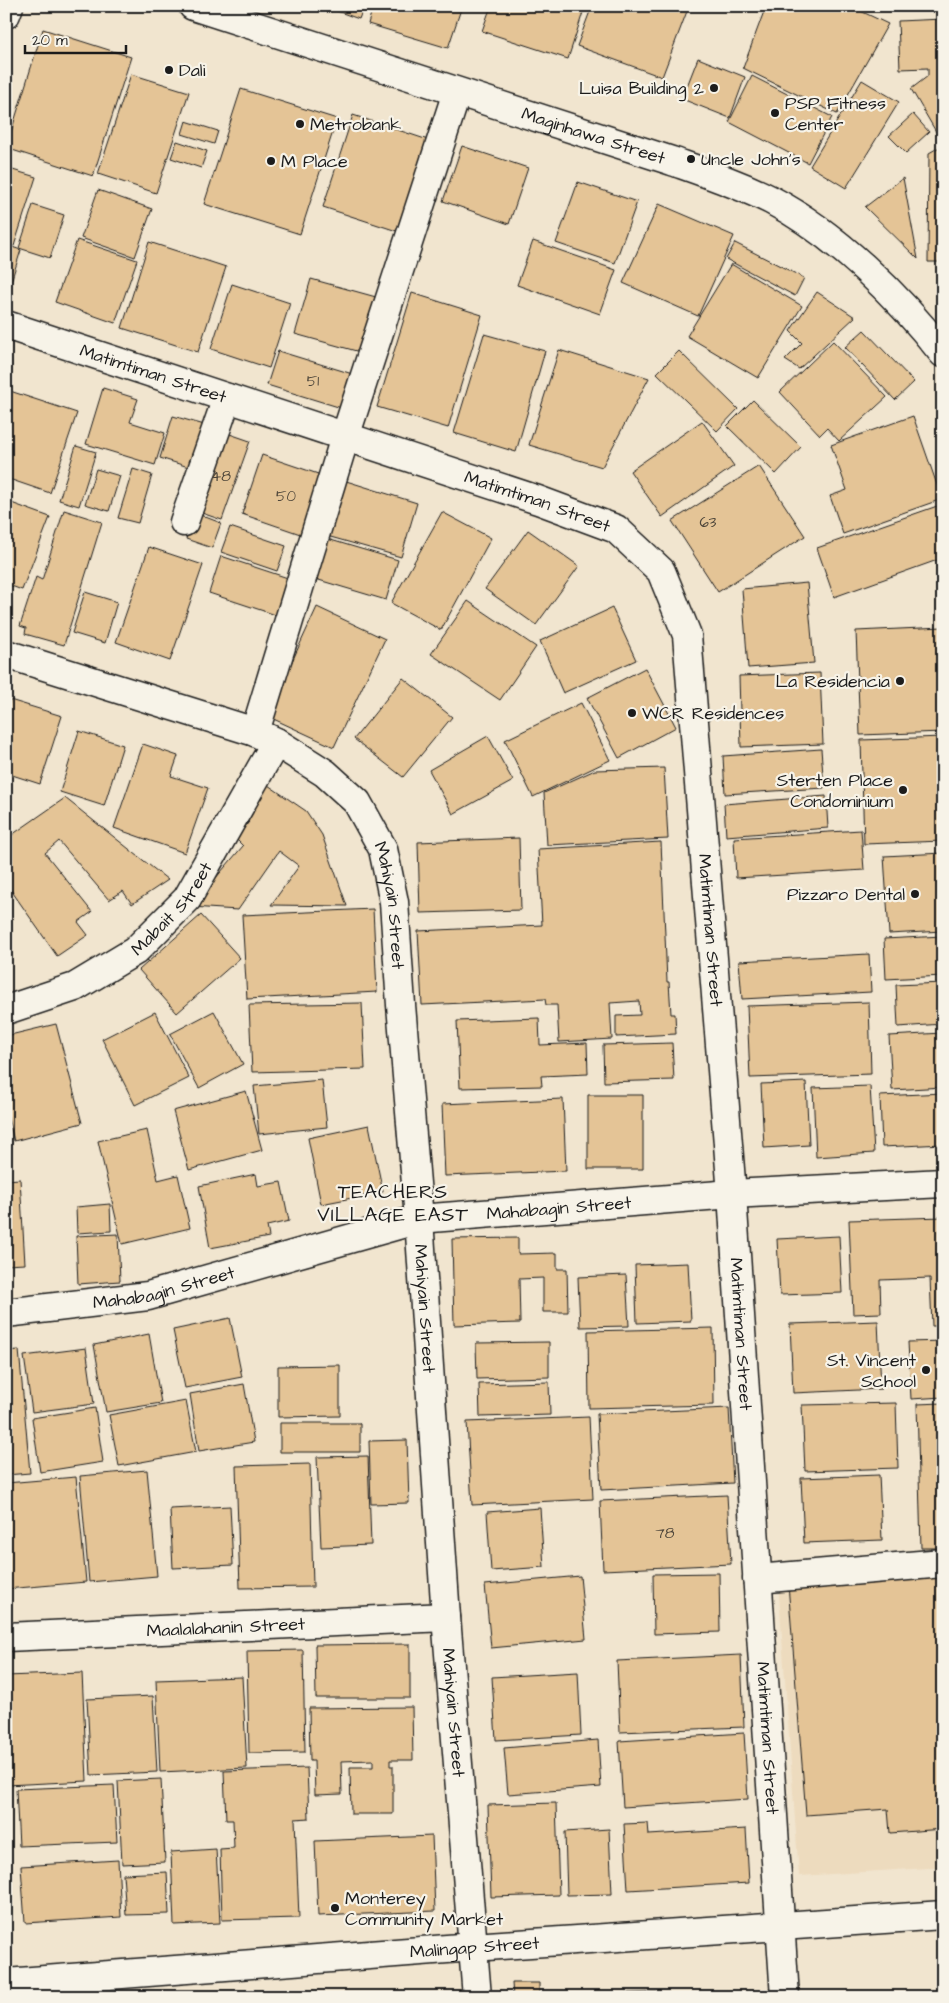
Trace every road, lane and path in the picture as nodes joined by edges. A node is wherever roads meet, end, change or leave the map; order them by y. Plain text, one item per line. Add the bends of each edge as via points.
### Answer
1 (8, 6) edge
2 (193, 6) edge
3 (6, 14) edge
4 (458, 92) junction
5 (6, 326) edge
6 (943, 353) edge
7 (227, 398) junction
8 (345, 437) junction
9 (184, 522) dead end
10 (6, 654) edge
11 (266, 737) junction
12 (6, 1010) edge
13 (943, 1183) edge
14 (732, 1194) junction
15 (420, 1219) junction
16 (6, 1313) edge
17 (943, 1563) edge
18 (757, 1579) junction
19 (446, 1617) junction
20 (6, 1638) edge
21 (943, 1914) edge
22 (780, 1925) junction
23 (473, 1947) junction
24 (6, 1983) edge
25 (477, 1997) edge
26 (785, 1997) edge

1 - 3 street
2 - 4 street, Maginhawa Street
4 - 6 street, Maginhawa Street via 730,181 773,201 836,242 917,321
4 - 8 street, Mabait Street
5 - 7 street, Matimtiman Street
7 - 8 street, Matimtiman Street
7 - 9 street
8 - 11 street, Mabait Street
8 - 14 street, Matimtiman Street via 616,529 661,571 687,635
10 - 11 street, Mahiyain Street
11 - 12 street, Mabait Street via 187,899 135,951 74,988
11 - 15 street, Mahiyain Street via 325,773 357,802 383,849 394,902
13 - 14 street, Mahabagin Street
14 - 15 street, Mahabagin Street
14 - 18 street, Matimtiman Street
15 - 16 street, Mahabagin Street via 148,1296
15 - 19 street, Mahiyain Street
17 - 18 street
18 - 22 street, Matimtiman Street
19 - 20 street, Maalalahanin Street
19 - 23 street, Mahiyain Street
21 - 22 street, Malingap Street
22 - 23 street, Malingap Street
22 - 26 street, Matimtiman Street
23 - 24 street, Malingap Street
23 - 25 street, Mahiyain Street

